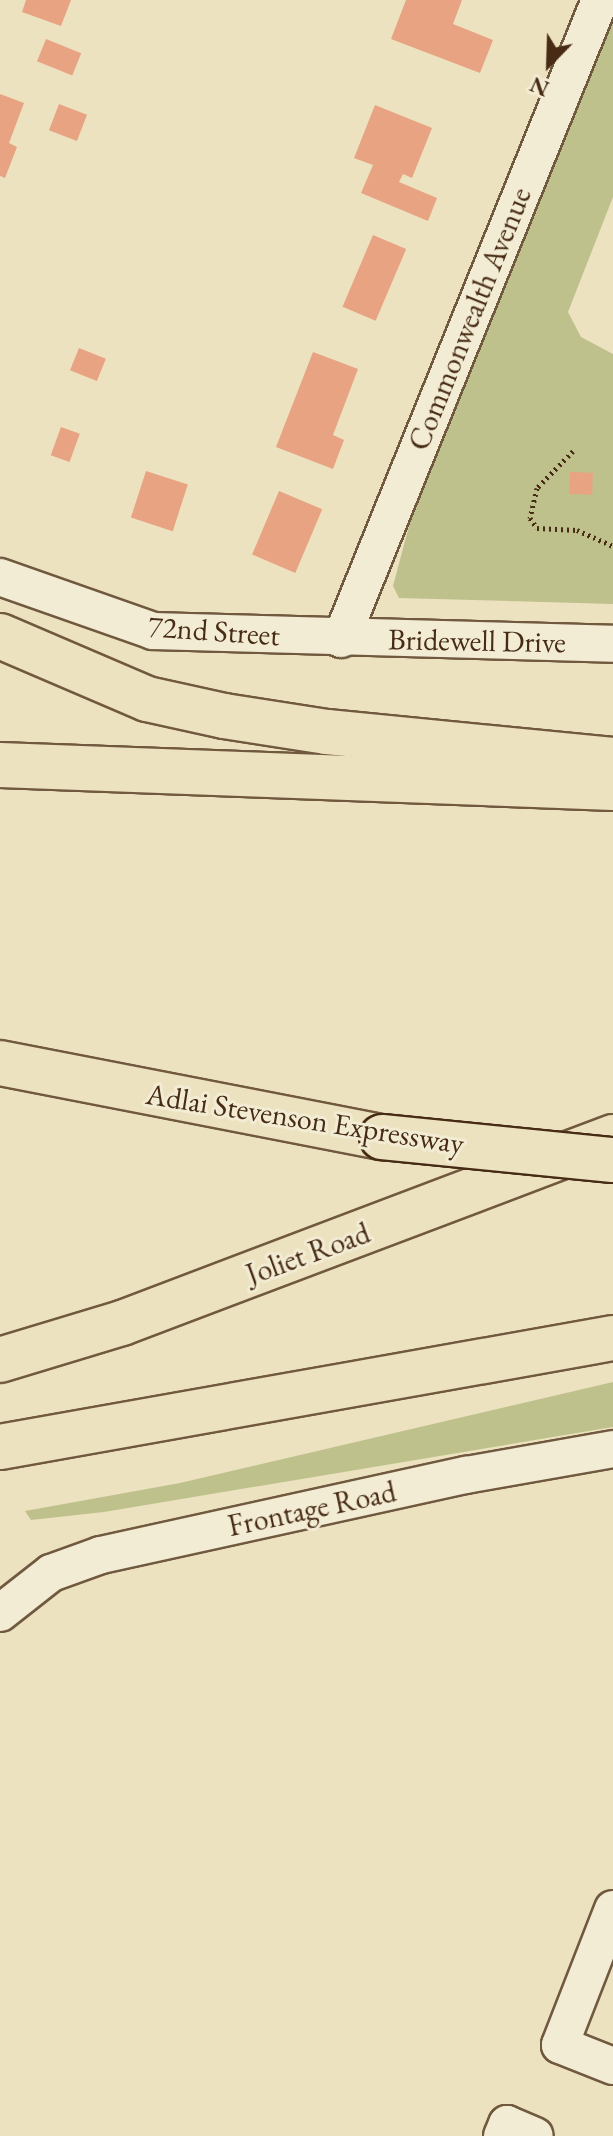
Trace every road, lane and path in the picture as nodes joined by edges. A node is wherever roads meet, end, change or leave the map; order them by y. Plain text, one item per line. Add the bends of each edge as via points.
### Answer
1 (600, 0) edge
2 (573, 451) dead end
3 (613, 546) edge
4 (0, 577) edge
5 (0, 636) edge
6 (341, 639) junction
7 (613, 644) edge
8 (613, 760) edge
9 (0, 765) edge
10 (613, 788) edge
11 (0, 1063) edge
12 (613, 1137) edge
13 (613, 1160) edge
14 (613, 1338) edge
15 (0, 1360) edge
16 (0, 1447) edge
17 (613, 1449) edge
18 (10, 1604) edge
19 (613, 1909) edge
20 (613, 2066) edge
21 (502, 2136) edge
22 (535, 2136) edge

1 - 6 street, Commonwealth Avenue
2 - 3 path via 537,488 530,518 537,528 577,530
4 - 6 street, 72nd Street via 153,631
5 - 8 highway via 147,699 224,716 327,732
6 - 7 street, Bridewell Drive
9 - 10 highway
11 - 13 highway, Adlai Stevenson Expressway, bridge via 382,1137
12 - 15 highway, Joliet Road via 122,1323
14 - 16 highway
17 - 18 street, Frontage Road via 466,1475 101,1555 51,1573
19 - 20 street via 560,2045
21 - 22 street via 507,2124

